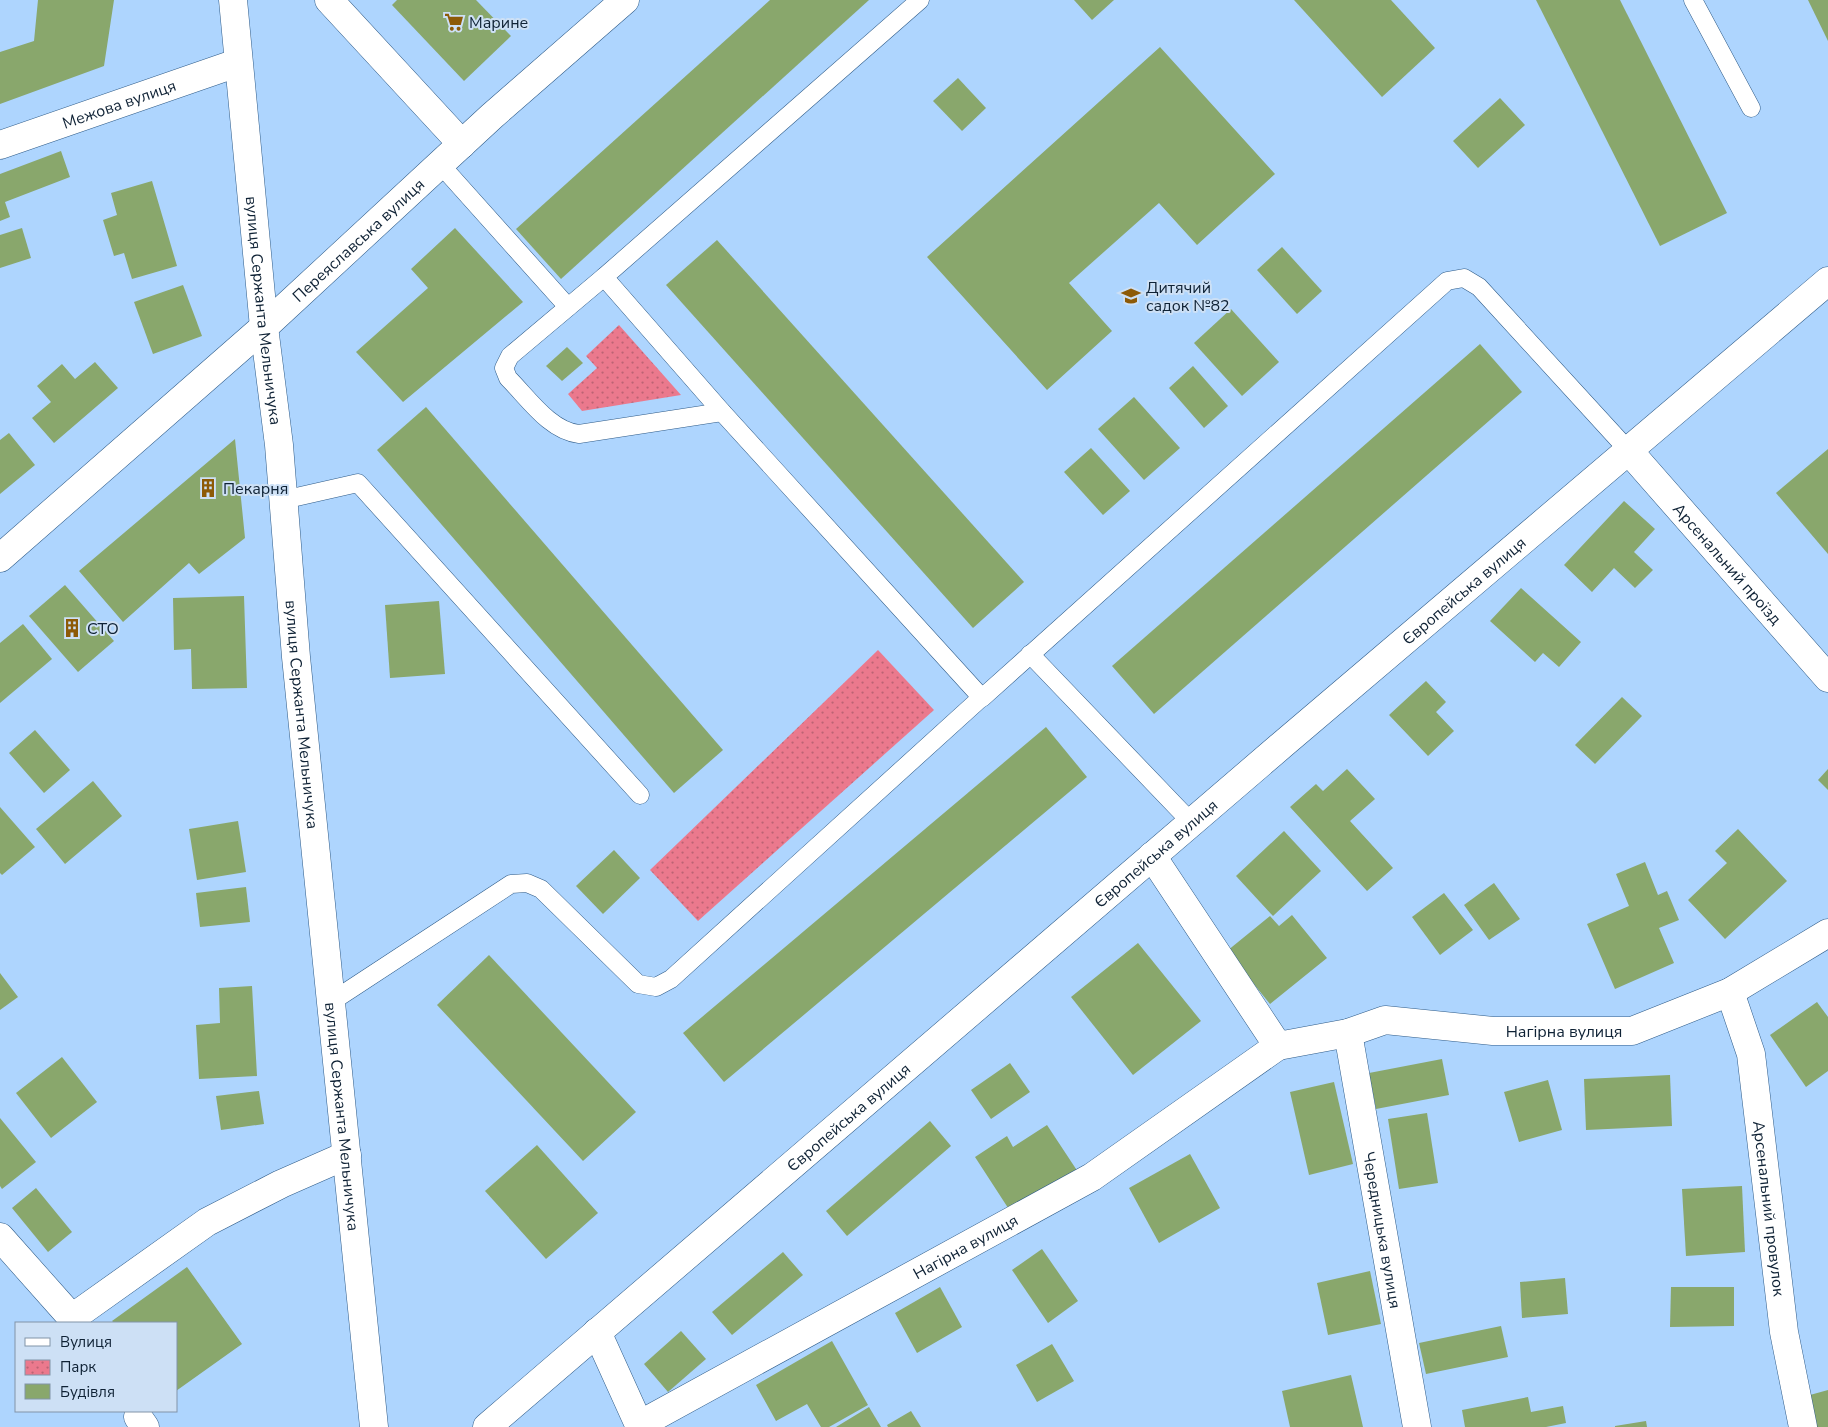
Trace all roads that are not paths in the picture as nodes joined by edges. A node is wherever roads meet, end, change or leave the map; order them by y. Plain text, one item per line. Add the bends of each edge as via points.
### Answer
1 (232, 0) edge
2 (329, 0) edge
3 (625, 0) edge
4 (920, 0) edge
5 (1693, 0) edge
6 (237, 63) junction
7 (1751, 108) dead end
8 (0, 144) edge
9 (462, 144) junction
10 (440, 164) junction
11 (604, 277) junction
12 (1828, 281) edge
13 (568, 307) junction
14 (264, 327) junction
15 (722, 412) junction
16 (1628, 450) junction
17 (283, 500) junction
18 (0, 558) edge
19 (1030, 654) junction
20 (1828, 678) edge
21 (982, 697) junction
22 (640, 795) dead end
23 (1191, 822) junction
24 (1152, 856) junction
25 (1828, 933) edge
26 (1730, 992) junction
27 (331, 1002) junction
28 (1348, 1033) junction
29 (1278, 1046) junction
30 (347, 1155) junction
31 (0, 1237) edge
32 (598, 1332) junction
33 (640, 1426) edge
34 (374, 1427) edge
35 (487, 1427) edge
36 (1417, 1427) edge
37 (1804, 1427) edge

1 - 6 street, вулиця Сержанта Мельничука
2 - 9 street
3 - 9 street, Переяславська вулиця
4 - 11 lane
5 - 7 lane
6 - 8 street, Межова вулиця
6 - 14 street, вулиця Сержанта Мельничука
9 - 10 street, Переяславська вулиця
10 - 13 lane
10 - 14 street, Переяславська вулиця
11 - 13 lane
11 - 15 lane
12 - 16 street, Європейська вулиця
13 - 15 lane via 510,356 504,368 508,378 557,427 579,434
14 - 17 street, вулиця Сержанта Мельничука
14 - 18 street, Переяславська вулиця
15 - 21 lane
16 - 19 lane via 1479,287 1464,278 1447,281
16 - 20 street, Арсенальний проїзд
16 - 23 street, Європейська вулиця
17 - 22 lane via 358,483
17 - 27 street, вулиця Сержанта Мельничука
19 - 21 lane
19 - 23 lane
21 - 27 lane via 671,979 656,987 638,984 542,889 527,883 510,884
23 - 24 street, Європейська вулиця
24 - 29 street
24 - 32 street, Європейська вулиця
25 - 26 street, Нагірна вулиця
26 - 28 street, Нагірна вулиця via 1632,1031 1493,1031 1385,1020
26 - 37 street, Арсенальний провулок via 1751,1054 1784,1332
27 - 30 street, вулиця Сержанта Мельничука
28 - 29 street, Нагірна вулиця
28 - 36 street, Чередницька вулиця
29 - 33 street, Нагірна вулиця via 1092,1177
30 - 31 street via 207,1222 72,1318
30 - 34 street, вулиця Сержанта Мельничука
32 - 33 street
32 - 35 street, Європейська вулиця

